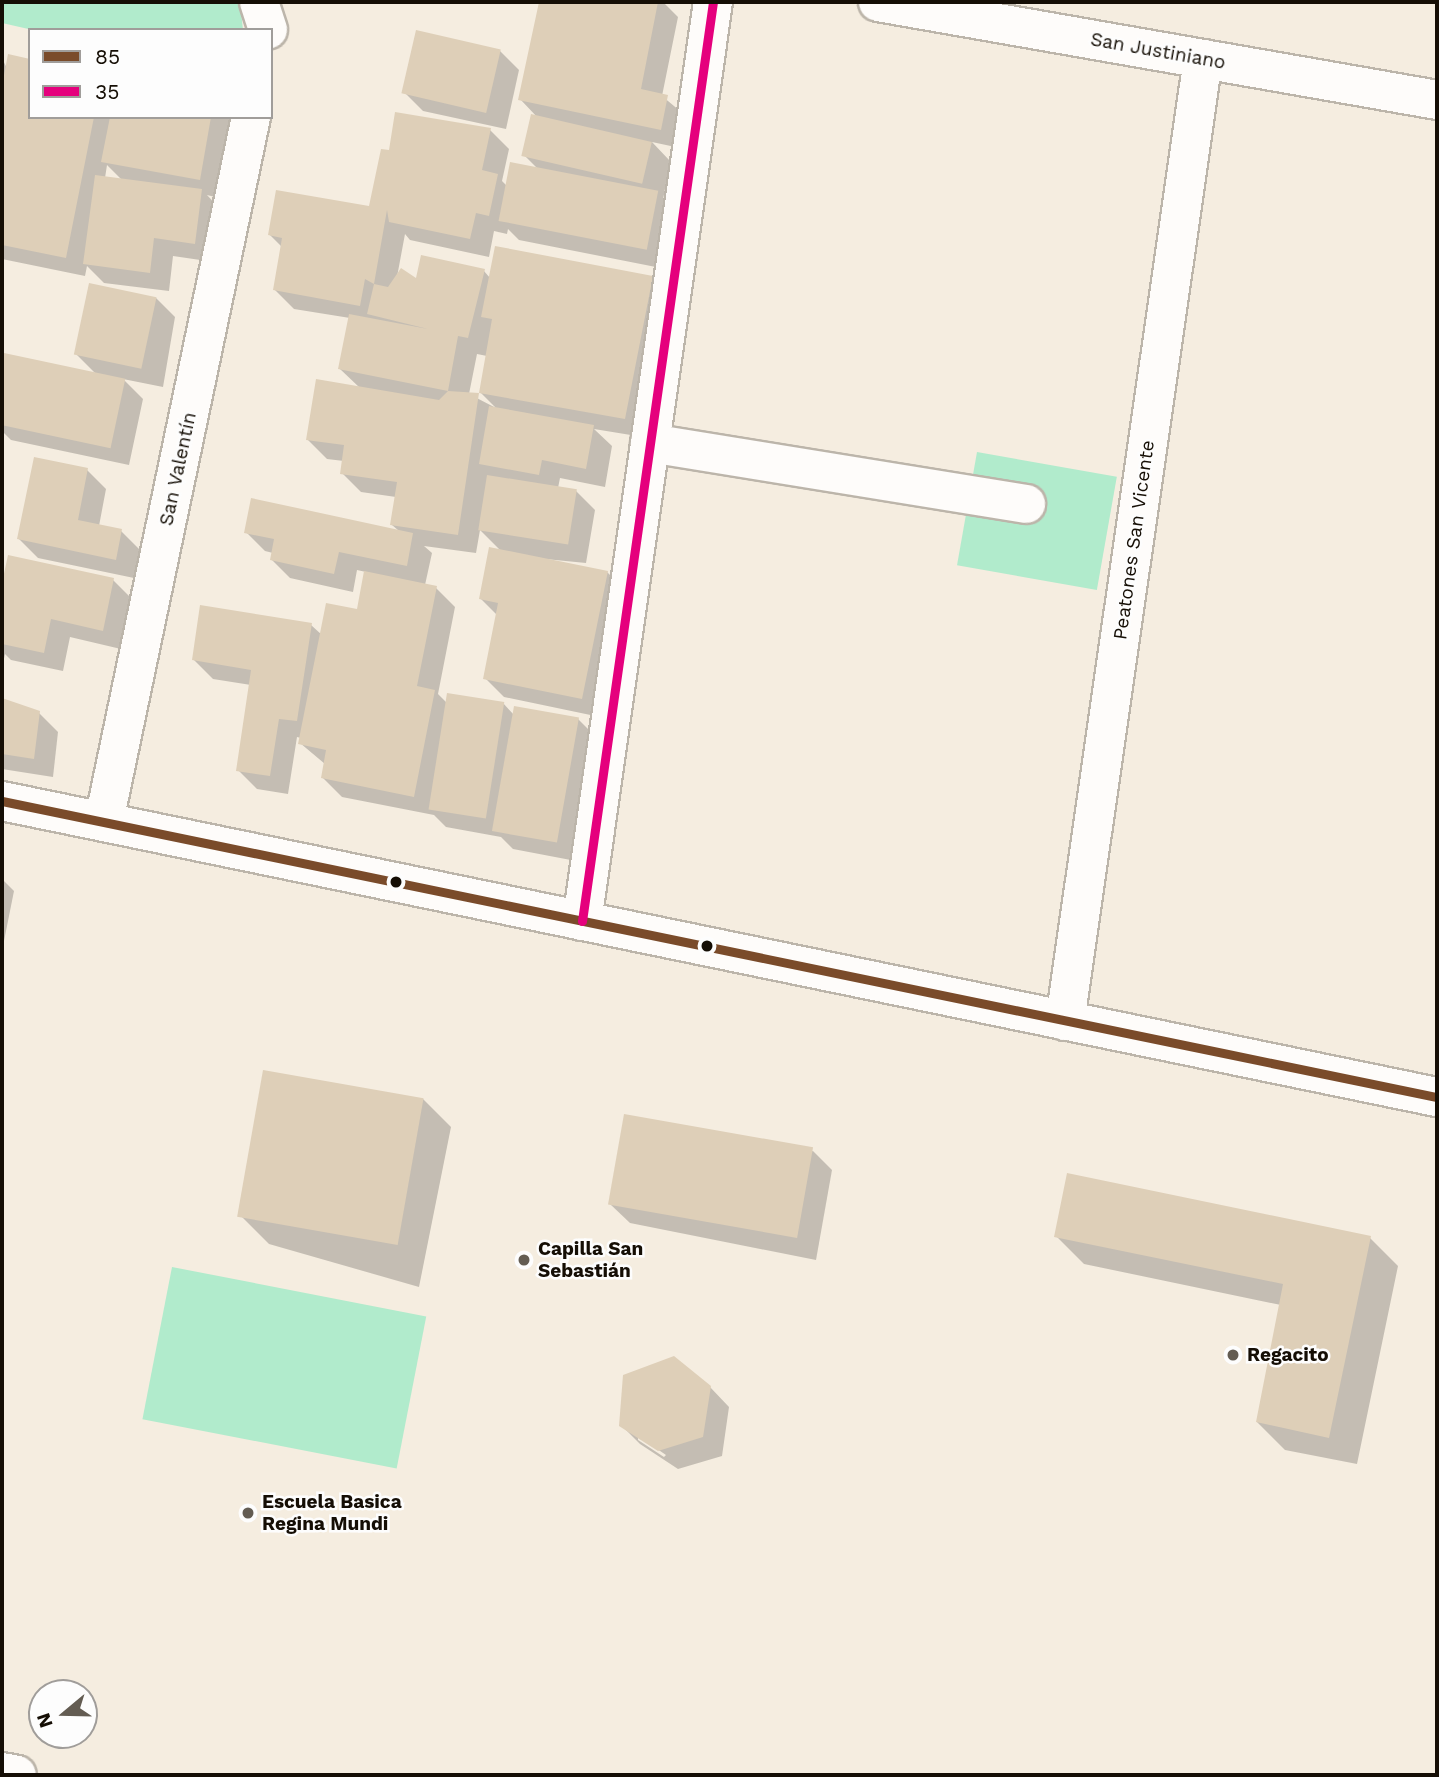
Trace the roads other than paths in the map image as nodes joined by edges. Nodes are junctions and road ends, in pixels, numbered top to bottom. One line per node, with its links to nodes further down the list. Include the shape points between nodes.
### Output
1 (259, 2): 4 (street)
2 (713, 2): 8 (street)
3 (878, 2): 5 (street, San Justiniano)
4 (267, 28)
5 (1203, 59): 6 (street, San Justiniano); 13 (street, Peatones San Vicente)
6 (1437, 100)
7 (251, 119): 11 (street, San Valentín)
8 (650, 443): 9 (street); 12 (street)
9 (1026, 504)
10 (2, 801): 11 (street)
11 (104, 821): 12 (street)
12 (582, 920): 13 (street)
13 (1065, 1021): 14 (street)
14 (1437, 1097)
15 (2, 1772): 16 (street)
16 (17, 1775)

